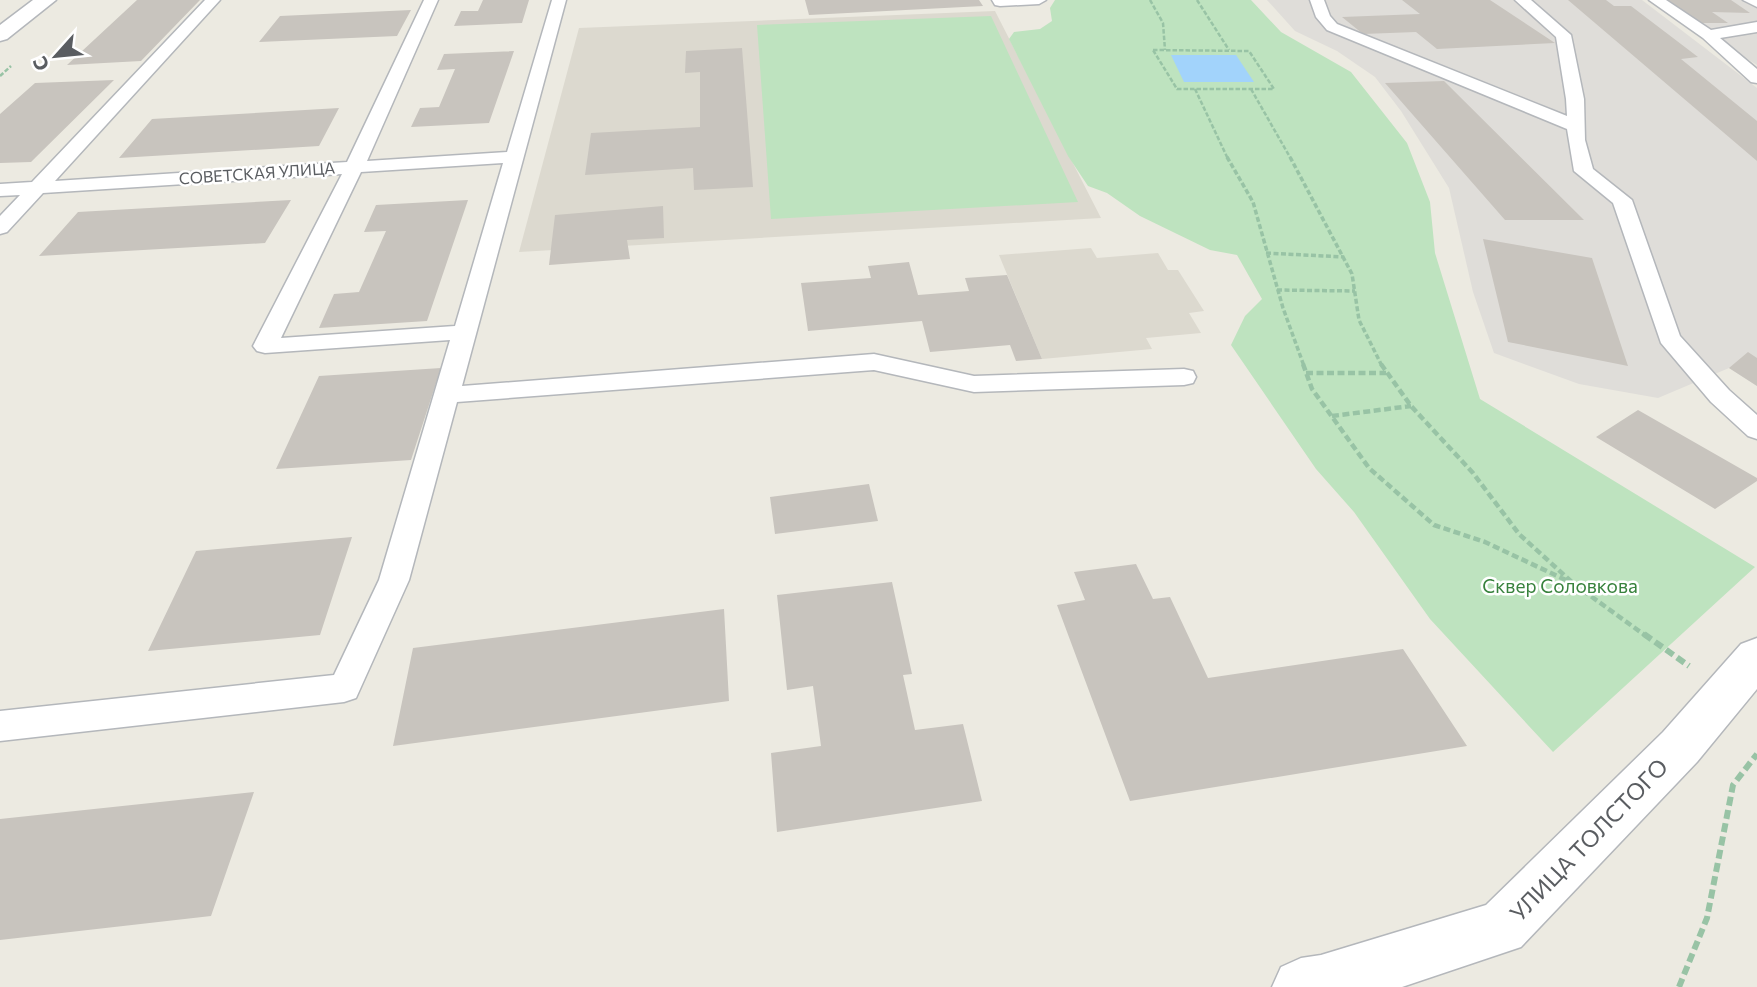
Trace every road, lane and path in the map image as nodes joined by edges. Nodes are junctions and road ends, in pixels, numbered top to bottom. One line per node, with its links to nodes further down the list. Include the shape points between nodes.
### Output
1 (46, 0): 15 (street)
2 (213, 0): 25 (lane)
3 (431, 0): 24 (lane)
4 (559, 0): 23 (lane)
5 (999, 0): 6 (lane)
6 (1039, 0)
7 (1150, 0): 17 (path, via 1163,23)
8 (1196, 0): 18 (path)
9 (1317, 0): 22 (lane, via 1332,27)
10 (1522, 0): 39 (lane, via 1563,35 1584,171 1622,200 1669,338)
11 (1656, 0): 16 (lane)
12 (1750, 0): 13 (lane)
13 (1757, 3)
14 (1757, 27): 16 (lane)
15 (0, 35)
16 (1708, 35): 19 (lane)
17 (1165, 50): 18 (path); 20 (path, via 1153,50 1177,89)
18 (1229, 51): 21 (path, via 1249,51 1274,89)
19 (1757, 78)
20 (1195, 89): 21 (path); 28 (path, via 1253,202)
21 (1251, 89): 29 (path)
22 (1576, 126)
23 (514, 157): 24 (lane, СОВЕТСКАЯ УЛИЦА); 32 (lane)
24 (355, 166): 25 (lane, СОВЕТСКАЯ УЛИЦА); 32 (lane, via 265,346)
25 (38, 188): 26 (lane, СОВЕТСКАЯ УЛИЦА); 27 (lane)
26 (0, 190)
27 (0, 228)
28 (1266, 253): 29 (path); 30 (path)
29 (1344, 257): 31 (path)
30 (1277, 290): 31 (path); 33 (path)
31 (1355, 290): 34 (path, via 1359,320)
32 (465, 332): 36 (lane)
33 (1306, 373): 34 (path); 38 (path)
34 (1386, 373): 37 (path)
35 (1184, 377): 36 (lane, via 974,384 874,362)
36 (447, 395): 42 (lane, via 394,580 344,688)
37 (1411, 406): 38 (path); 40 (path, via 1473,472 1519,534)
38 (1332, 416): 40 (path, via 1369,468 1434,525 1485,542)
39 (1757, 430)
40 (1574, 584): 41 (path)
41 (1742, 675): 44 (street, УЛИЦА ТОЛСТОГО, via 1680,747 1502,928)
42 (0, 726)
43 (1757, 754): 45 (path, via 1733,785 1707,918)
44 (1301, 987)
45 (1678, 987)

